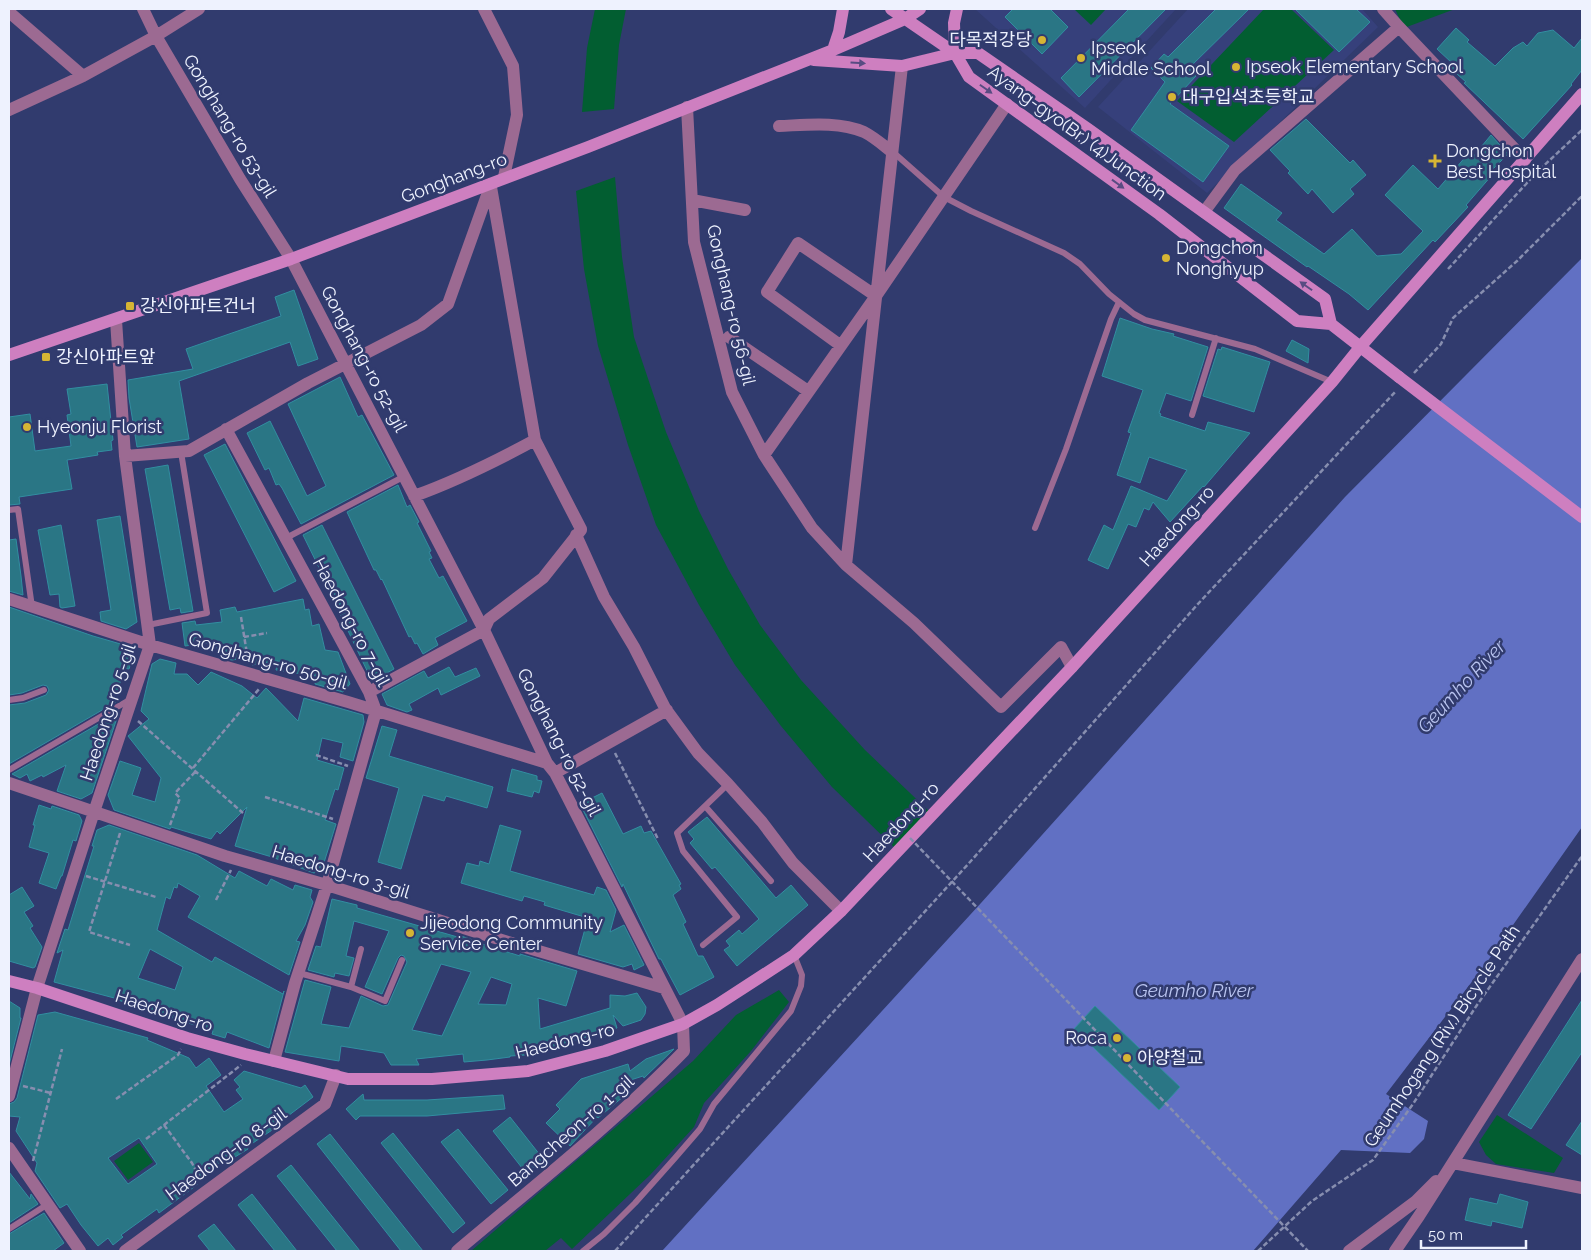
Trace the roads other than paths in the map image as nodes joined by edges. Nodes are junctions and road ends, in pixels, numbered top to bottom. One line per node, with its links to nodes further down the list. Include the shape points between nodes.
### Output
1 (143, 9): 12 (street, Gonghang-ro 53-gil)
2 (199, 9): 12 (street)
3 (484, 9): 25 (street, via 513,66 517,115)
4 (843, 9): 13 (main road)
5 (891, 9): 10 (main road)
6 (920, 9): 10 (main road, Gonghang-ro)
7 (957, 9): 14 (main road)
8 (1383, 9): 11 (street)
9 (9, 12): 17 (street)
10 (906, 19): 13 (main road, Gonghang-ro); 14 (main road)
11 (1399, 27): 24 (street); 29 (street, via 1235,170)
12 (156, 36): 17 (street); 30 (street, Gonghang-ro 53-gil)
13 (833, 50): 15 (main road, Gonghang-ro)
14 (955, 52): 16 (main road); 19 (main road, Ayang-gyo(Br.) (4)Junction, one-way to 19, via 969,77); 29 (main road, Ayang-gyo(Br.) (4)Junction, via 978,52)
15 (810, 59): 16 (main road, one-way to 16); 20 (main road, Gonghang-ro)
16 (902, 66): 23 (street)
17 (83, 76): 21 (street)
18 (1582, 94): 24 (main road, Haedong-ro)
19 (1007, 104): 26 (street); 34 (main road, Ayang-gyo(Br.) (4)Junction, one-way to 34, via 1159,214 1297,321)
20 (687, 107): 25 (main road, Gonghang-ro); 27 (street, Gonghang-ro 56-gil)
21 (9, 110)
22 (779, 126): 23 (street, via 855,128)
23 (892, 152): 26 (lane); 31 (street)
24 (1524, 160): 38 (main road, Haedong-ro)
25 (504, 177): 30 (main road, Gonghang-ro)
26 (944, 197): 31 (street); 32 (lane, via 1064,253)
27 (692, 200): 28 (street); 47 (street, Gonghang-ro 56-gil, via 694,242 732,392)
28 (745, 210)
29 (1204, 212): 34 (main road, Ayang-gyo(Br.) (4)Junction, one-way to 29, via 1325,299)
30 (291, 259): 33 (main road, Gonghang-ro); 40 (street, Gonghang-ro 52-gil)
31 (876, 296): 37 (street); 37 (street, via 798,243 767,292); 56 (street)
32 (1119, 302): 36 (lane, via 1144,320); 53 (lane)
33 (116, 320): 39 (main road, Gonghang-ro); 48 (street, Haedong-ro 5-gil)
34 (1331, 324): 38 (main road)
35 (729, 337): 42 (street)
36 (1216, 338): 41 (lane, via 1255,349); 43 (lane)
37 (840, 345): 42 (street)
38 (1361, 346): 41 (main road, Haedong-ro); 52 (main road, bridge, via 1399,382)
39 (9, 355)
40 (346, 363): 44 (street); 45 (street, via 421,325 448,304 491,184); 49 (street, Gonghang-ro 52-gil)
41 (1332, 382): 62 (main road, Haedong-ro)
42 (808, 391): 47 (street)
43 (1192, 415)
44 (226, 430): 46 (street, via 189,451); 55 (street, Haedong-ro 7-gil)
45 (535, 440): 50 (street, via 449,483); 54 (street)
46 (181, 452): 48 (street); 59 (lane, via 207,613)
47 (764, 455): 56 (street, Gonghang-ro 56-gil, via 812,528)
48 (125, 456): 59 (street, Haedong-ro 5-gil)
49 (404, 476): 50 (street, Gonghang-ro 52-gil); 55 (lane)
50 (414, 496): 60 (street, Gonghang-ro 52-gil)
51 (9, 510): 58 (lane, via 18,509)
52 (1582, 517)
53 (1035, 528)
54 (582, 529): 60 (street, via 543,578 489,619); 67 (street, via 604,597)
55 (286, 538): 64 (street, Haedong-ro 7-gil)
56 (846, 565): 62 (street, Gonghang-ro 56-gil, via 914,623 1002,707 1062,647)
57 (9, 599): 58 (street, Gonghang-ro 50-gil)
58 (32, 607): 61 (street, Gonghang-ro 50-gil)
59 (148, 624): 61 (street, Haedong-ro 5-gil)
60 (484, 630): 64 (street); 69 (street, Gonghang-ro 52-gil)
61 (150, 645): 65 (street, Haedong-ro 5-gil); 68 (street, Gonghang-ro 50-gil)
62 (1072, 667): 77 (main road, Haedong-ro)
63 (44, 690): 66 (lane)
64 (369, 692): 68 (street, Haedong-ro 7-gil)
65 (132, 699): 70 (lane); 74 (street, Haedong-ro 5-gil)
66 (9, 700)
67 (667, 710): 69 (street, via 610,742); 72 (street, via 698,753)
68 (376, 711): 69 (street, Gonghang-ro 50-gil); 76 (street, Haedong-ro 7-gil)
69 (551, 768): 87 (street, Gonghang-ro 52-gil)
70 (9, 770)
71 (9, 783): 74 (street, Haedong-ro 3-gil)
72 (728, 784): 73 (lane); 77 (street, via 793,862)
73 (705, 806): 75 (lane); 78 (lane, via 677,832 683,851 737,917)
74 (94, 812): 76 (street, Haedong-ro 3-gil); 86 (street, Haedong-ro 5-gil)
75 (771, 881)
76 (327, 885): 83 (street, Haedong-ro 7-gil); 87 (street, Haedong-ro 3-gil)
77 (842, 912): 80 (main road, Haedong-ro)
78 (703, 945)
79 (361, 950): 85 (lane)
80 (794, 955): 88 (main road, Haedong-ro); 100 (lane, via 802,975 802,986 791,1011 714,1104 682,1151 635,1203)
81 (1582, 959): 93 (street)
82 (402, 960): 85 (lane, via 385,1001)
83 (299, 973): 85 (lane); 89 (street, Haedong-ro 7-gil)
84 (9, 981): 86 (main road, Haedong-ro)
85 (351, 987)
86 (37, 988): 89 (main road, Haedong-ro, via 187,1038); 91 (street, Haedong-ro 5-gil)
87 (664, 988): 88 (street, Gonghang-ro 52-gil)
88 (683, 1024): 90 (main road, Haedong-ro, via 604,1051 528,1071 432,1079 348,1079); 99 (street, Bangcheon-ro 1-gil, via 684,1051 658,1078)
89 (274, 1061): 90 (main road, Haedong-ro)
90 (336, 1075): 98 (street, Haedong-ro 8-gil, via 324,1104)
91 (10, 1090)
92 (9, 1148): 95 (street)
93 (1453, 1163): 94 (street); 101 (street, via 1416,1201); 102 (street)
94 (1582, 1188)
95 (48, 1204): 96 (lane); 97 (street)
96 (9, 1229)
97 (80, 1251)
98 (125, 1251)
99 (457, 1251)
100 (583, 1251)
101 (1349, 1251)
102 (1395, 1251)

